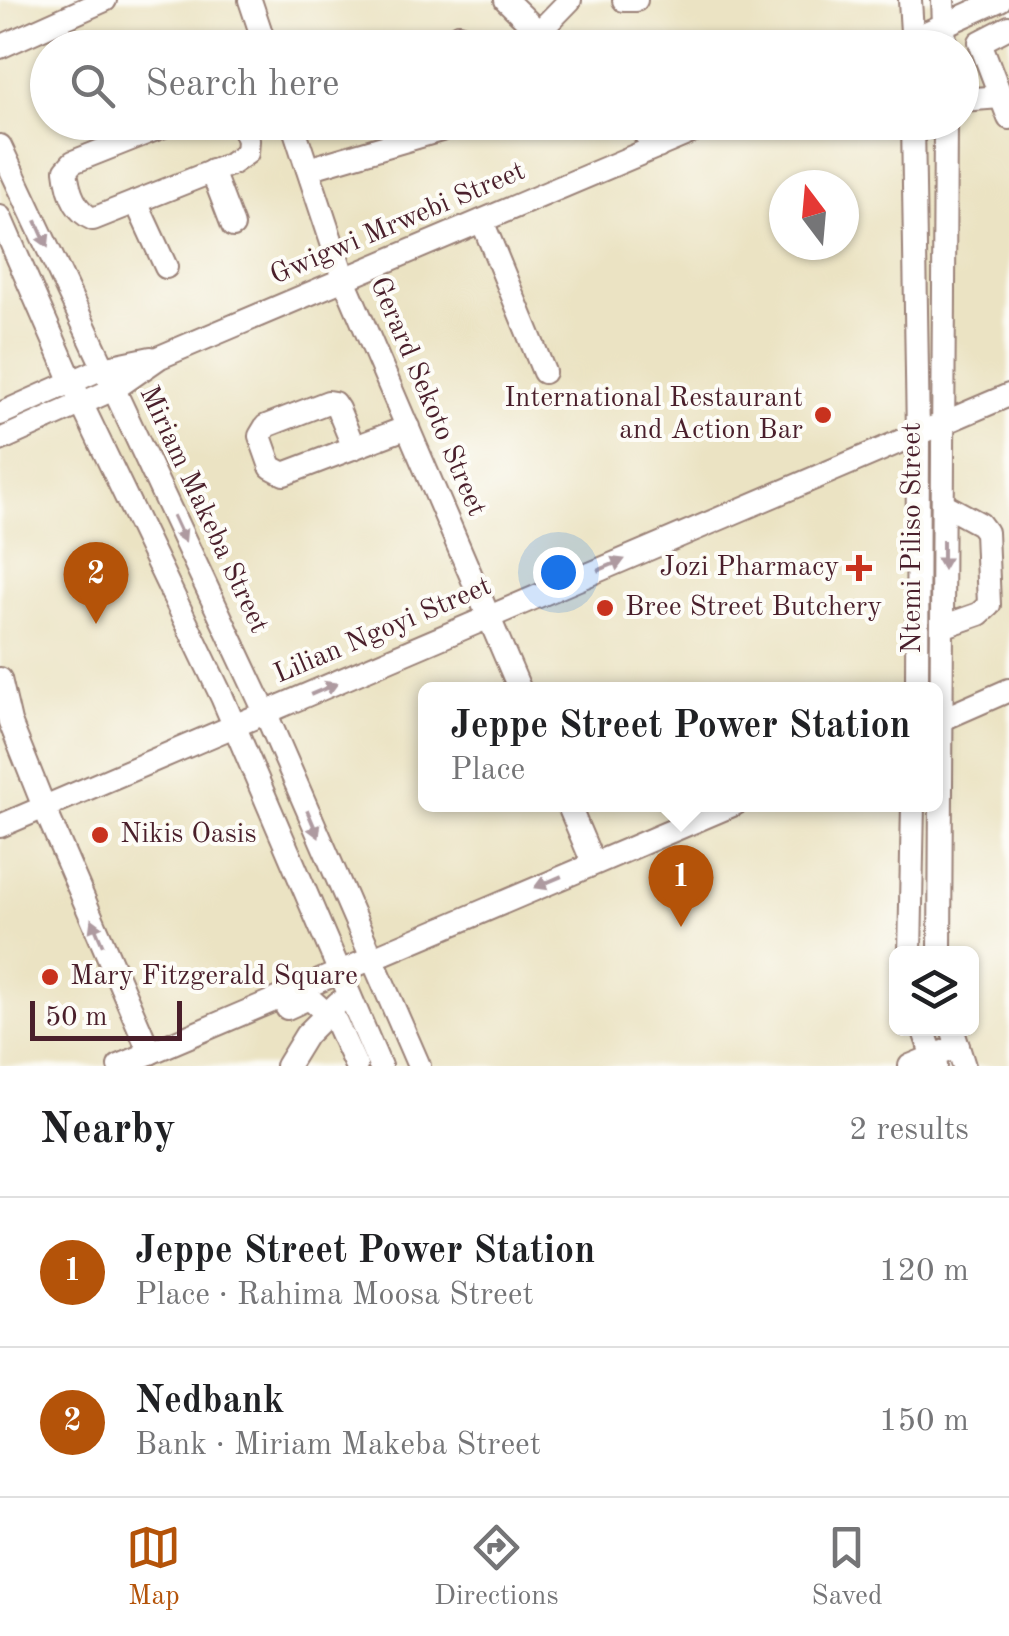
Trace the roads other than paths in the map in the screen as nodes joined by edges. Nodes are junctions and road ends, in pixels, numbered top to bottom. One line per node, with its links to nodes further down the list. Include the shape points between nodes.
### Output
1 (104, 0): 11 (street)
2 (250, 0): 12 (street)
3 (570, 0): 14 (street)
4 (624, 0): 5 (street)
5 (636, 0)
6 (910, 0): 15 (street)
7 (943, 0): 16 (street)
8 (1000, 0): 17 (street)
9 (520, 5): 13 (street)
10 (1009, 28): 19 (street)
11 (38, 30)
12 (260, 30)
13 (539, 30)
14 (553, 30)
15 (907, 30)
16 (945, 30)
17 (955, 30)
18 (30, 33): 20 (street)
19 (979, 45)
20 (0, 47)
21 (979, 69): 23 (street)
22 (979, 103): 23 (street)
23 (1005, 108)
24 (129, 140): 36 (street, via 73,162 66,170 68,188 83,215 93,219)
25 (248, 140): 35 (street, via 247,153)
26 (298, 140): 34 (street, Gerard Sekoto Street)
27 (397, 140): 34 (street)
28 (651, 140): 33 (street)
29 (674, 140): 33 (street, Gwigwi Mrwebi Street)
30 (913, 140): 51 (street, Ntemi Piliso Street)
31 (944, 140): 49 (street, Ntemi Piliso Street)
32 (0, 146): 43 (street, Miriam Makeba Street, one-way to 43)
33 (658, 147): 38 (street, Gwigwi Mrwebi Street)
34 (308, 170): 41 (street, Gerard Sekoto Street)
35 (212, 172): 36 (street); 39 (street)
36 (136, 202): 40 (street)
37 (0, 216): 46 (street)
38 (482, 221): 41 (street, Gwigwi Mrwebi Street); 44 (street)
39 (234, 226)
40 (166, 267)
41 (344, 279): 42 (street, Gwigwi Mrwebi Street); 50 (street, Gerard Sekoto Street)
42 (160, 357): 43 (street, Gwigwi Mrwebi Street); 45 (street, Gwigwi Mrwebi Street)
43 (102, 368): 45 (street, Miriam Makeba Street); 46 (street, Gwigwi Mrwebi Street)
44 (544, 372)
45 (114, 389): 46 (street, Gwigwi Mrwebi Street); 64 (street, Miriam Makeba Street, one-way to 64)
46 (77, 394): 48 (street, Gwigwi Mrwebi Street); 52 (street, Gwigwi Mrwebi Street); 66 (street)
47 (1009, 395): 49 (street, Lilian Ngoyi Street)
48 (0, 414)
49 (944, 423): 51 (street, Lilian Ngoyi Street); 54 (street, Ntemi Piliso Street)
50 (408, 428): 53 (street); 57 (street, Gerard Sekoto Street)
51 (918, 436): 57 (street, Lilian Ngoyi Street, one-way to 51); 61 (street, Ntemi Piliso Street)
52 (0, 440)
53 (354, 448)
54 (943, 504): 55 (street, via 986,532 988,604); 58 (street, Ntemi Piliso Street, one-way to 58)
55 (980, 614): 56 (street); 58 (street)
56 (1009, 614)
57 (489, 617): 60 (street, Gerard Sekoto Street); 64 (street, Lilian Ngoyi Street, one-way to 57)
58 (942, 627): 62 (street, Ntemi Piliso Street)
59 (0, 679): 67 (street)
60 (517, 682)
61 (916, 682)
62 (940, 682)
63 (1009, 690): 65 (street)
64 (266, 714): 66 (street, Lilian Ngoyi Street); 76 (street, Miriam Makeba Street, one-way to 76)
65 (943, 719)
66 (235, 728): 67 (street, Lilian Ngoyi Street); 77 (street)
67 (44, 807): 72 (street, Lilian Ngoyi Street); 81 (street, one-way to 67)
68 (571, 812): 73 (street)
69 (716, 812): 73 (street)
70 (914, 812): 74 (street)
71 (939, 812): 75 (street, Ntemi Piliso Street)
72 (0, 826)
73 (593, 863): 76 (street, one-way to 76)
74 (910, 946)
75 (940, 946)
76 (371, 958): 77 (street); 87 (street, Miriam Makeba Street)
77 (344, 982): 78 (street); 81 (street); 86 (street)
78 (327, 1014): 81 (street, via 308,998); 84 (street); 85 (street)
79 (924, 1036): 82 (street)
80 (958, 1047): 82 (street)
81 (150, 1060): 83 (street)
82 (926, 1063)
83 (119, 1066)
84 (287, 1066)
85 (356, 1066)
86 (380, 1066)
87 (418, 1066)

